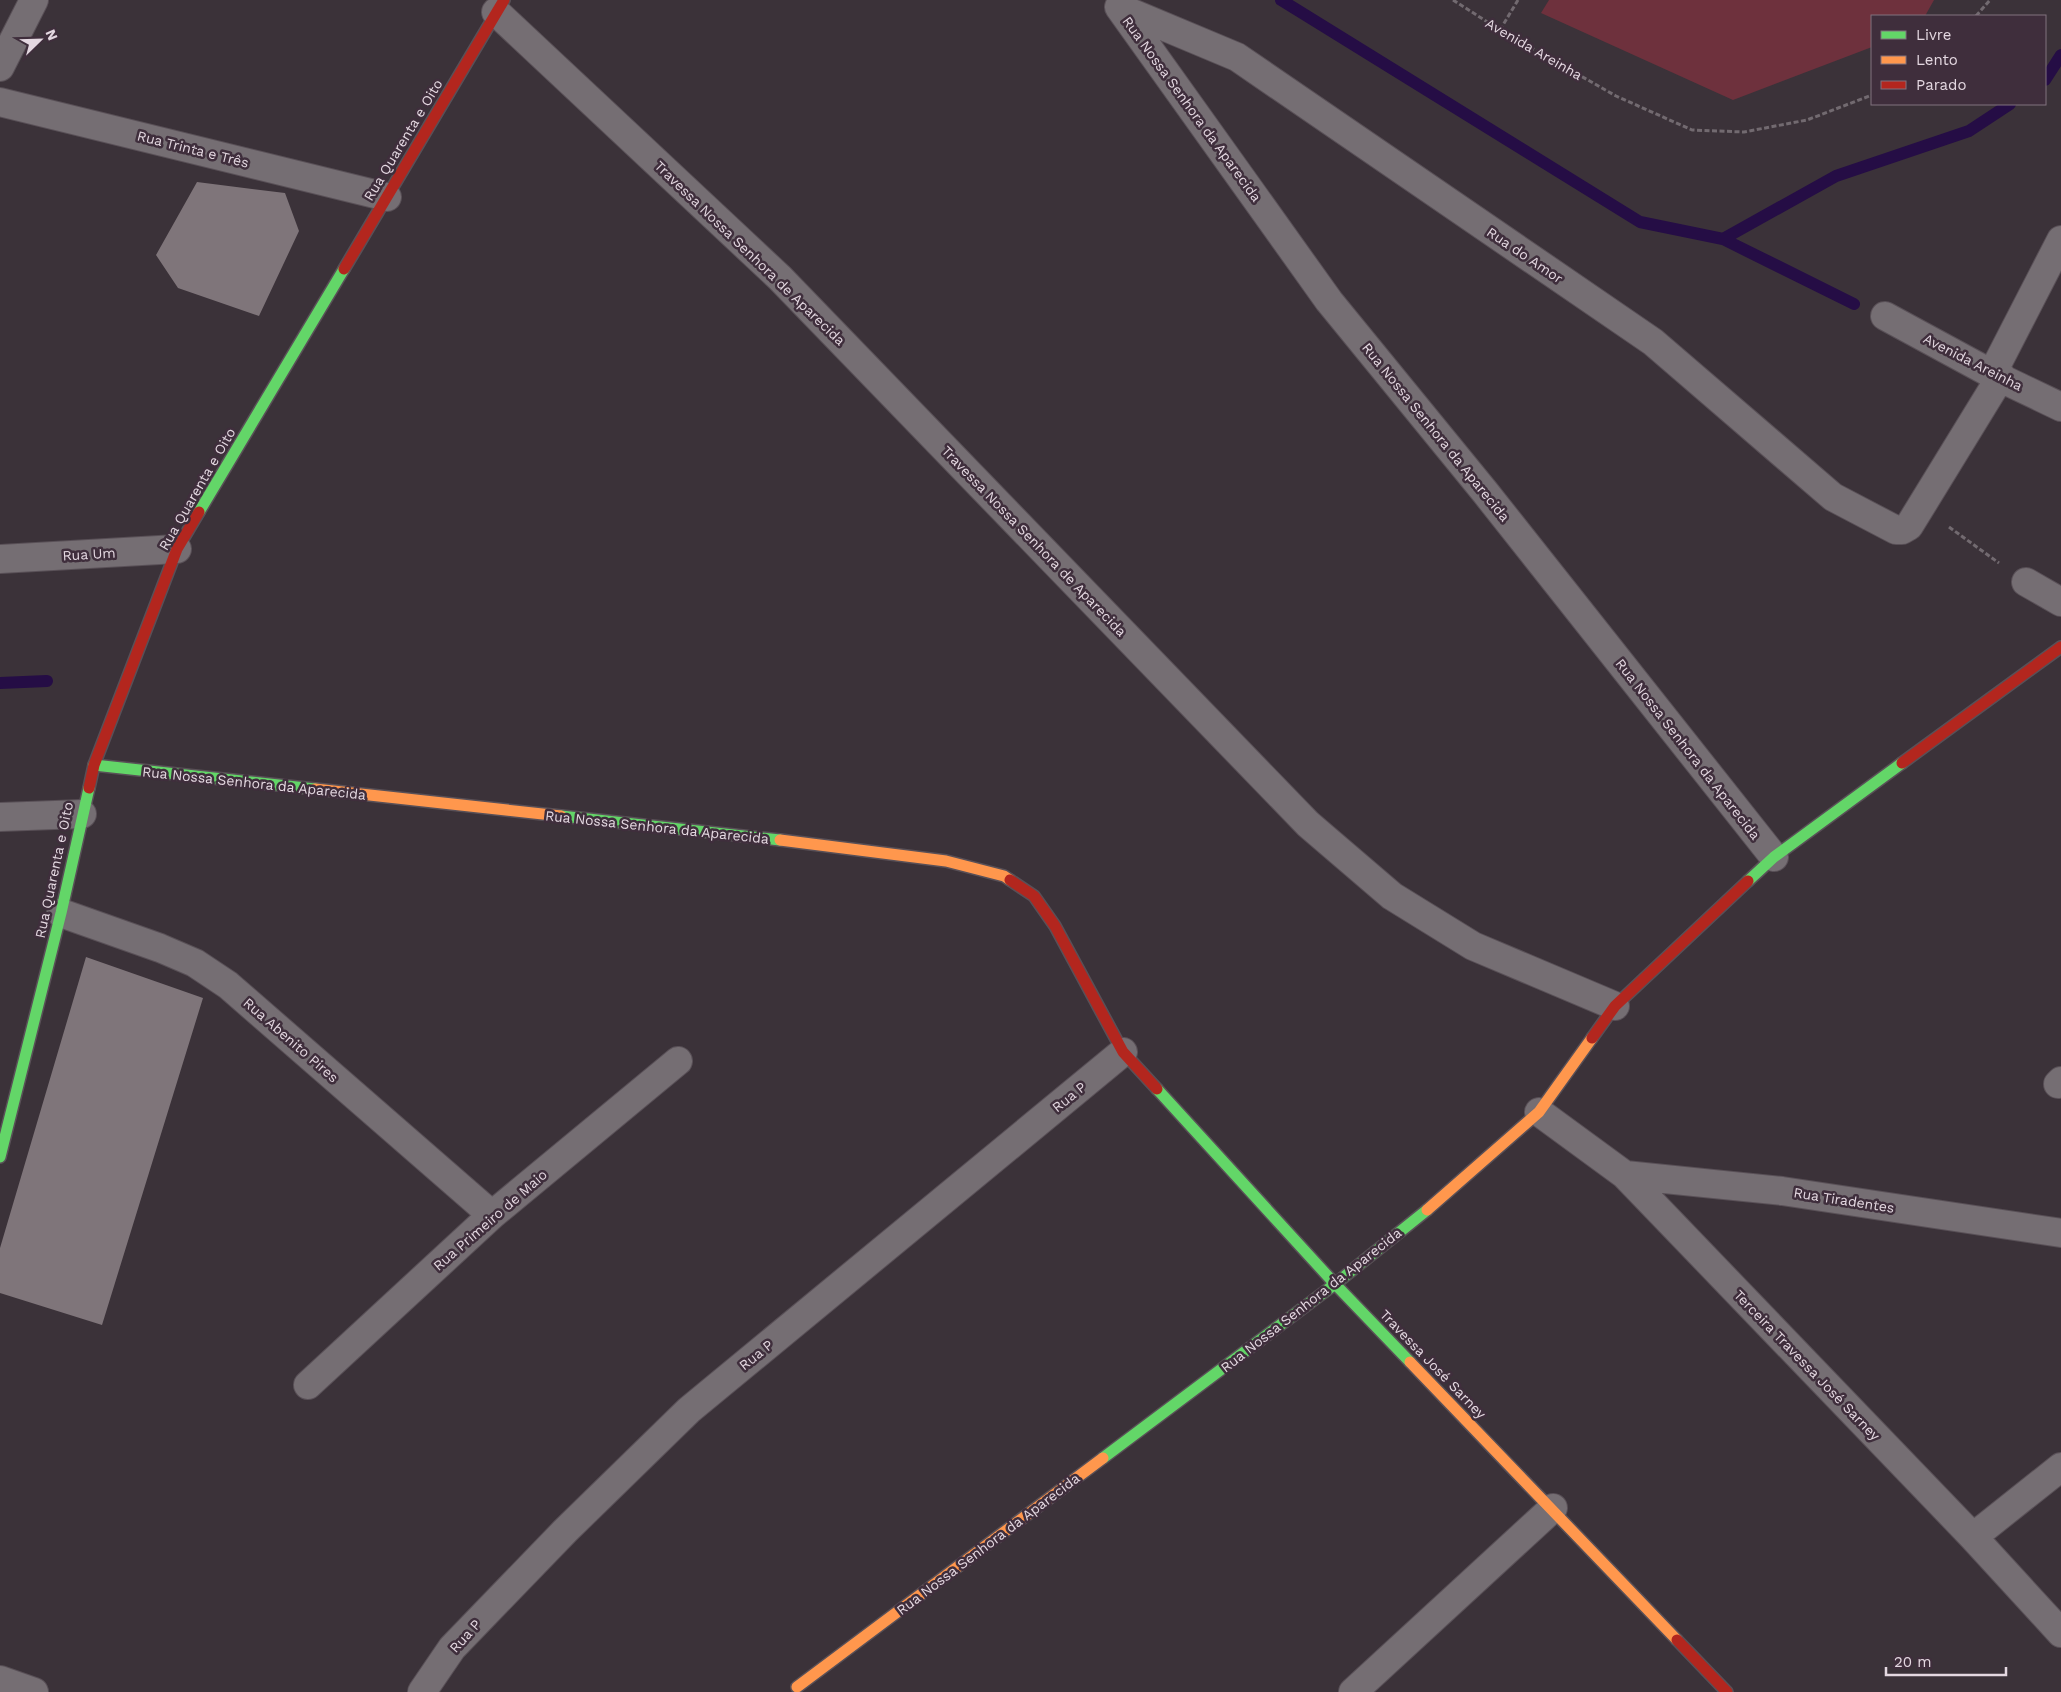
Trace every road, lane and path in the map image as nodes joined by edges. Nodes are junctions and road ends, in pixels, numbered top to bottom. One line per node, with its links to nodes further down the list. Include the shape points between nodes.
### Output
1 (34, 0): 9 (street)
2 (1453, 0): 8 (path, Avenida Areinha)
3 (1518, 0): 8 (path)
4 (1990, 0): 7 (path)
5 (1114, 4): 17 (street, Rua do Amor, via 1237,57 1653,342 1833,497 1896,530 1902,530); 26 (street, Rua Nossa Senhora da Aparecida, via 1329,301)
6 (500, 6): 12 (street, Rua Quarenta e Oito); 28 (street, Travessa Nossa Senhora de Aparecida, via 780,278 1308,824 1392,896 1473,946)
7 (1977, 15)
8 (1500, 30): 10 (path, Avenida Areinha, via 1616,96 1692,130 1744,132 1807,120)
9 (0, 68)
10 (1871, 95)
11 (0, 102): 12 (street, Rua Trinta e Três)
12 (387, 197): 18 (street, Rua Quarenta e Oito)
13 (2061, 240): 15 (street)
14 (1884, 316): 15 (street, Avenida Areinha)
15 (1997, 375): 16 (street, Avenida Areinha); 17 (street)
16 (2061, 407)
17 (1915, 516): 20 (path)
18 (177, 548): 19 (street, Rua Um); 23 (street, Rua Quarenta e Oito)
19 (0, 559)
20 (2026, 582): 21 (street)
21 (2061, 602)
22 (2061, 647): 26 (street, Rua Nossa Senhora da Aparecida)
23 (94, 765): 24 (street, Rua Quarenta e Oito); 29 (street, Rua Nossa Senhora da Aparecida, via 852,848 946,860 1004,876 1034,896 1055,926)
24 (82, 814): 25 (street); 27 (street, Rua Quarenta e Oito)
25 (0, 817)
26 (1774, 857): 28 (street, Rua Nossa Senhora da Aparecida)
27 (61, 913): 31 (street, Rua Quarenta e Oito); 35 (street, Rua Abenito Pires, via 195,963 228,985)
28 (1615, 1006): 32 (street, Rua Nossa Senhora da Aparecida)
29 (1123, 1052): 37 (street, Travessa José Sarney); 46 (street, Rua P, via 688,1410 452,1648)
30 (678, 1061): 35 (street, Rua Primeiro de Maio)
31 (6, 1108): 33 (street, Rua Quarenta e Oito)
32 (1538, 1112): 34 (street, Terceira Travessa José Sarney); 37 (street, Rua Nossa Senhora da Aparecida, via 1452,1190)
33 (0, 1157)
34 (1625, 1176): 36 (street, Rua Tiradentes, via 1782,1191); 41 (street, Terceira Travessa José Sarney)
35 (492, 1215): 38 (street, Rua Primeiro de Maio)
36 (2061, 1233)
37 (1335, 1284): 40 (street, Travessa José Sarney); 44 (street, Rua Nossa Senhora da Aparecida)
38 (308, 1385)
39 (2061, 1467): 41 (street)
40 (1552, 1508): 47 (street); 48 (street, Travessa José Sarney)
41 (1973, 1537): 42 (street, Terceira Travessa José Sarney)
42 (2061, 1633)
43 (0, 1680): 45 (street)
44 (796, 1687)
45 (34, 1692)
46 (422, 1692)
47 (1353, 1692)
48 (1727, 1692)

